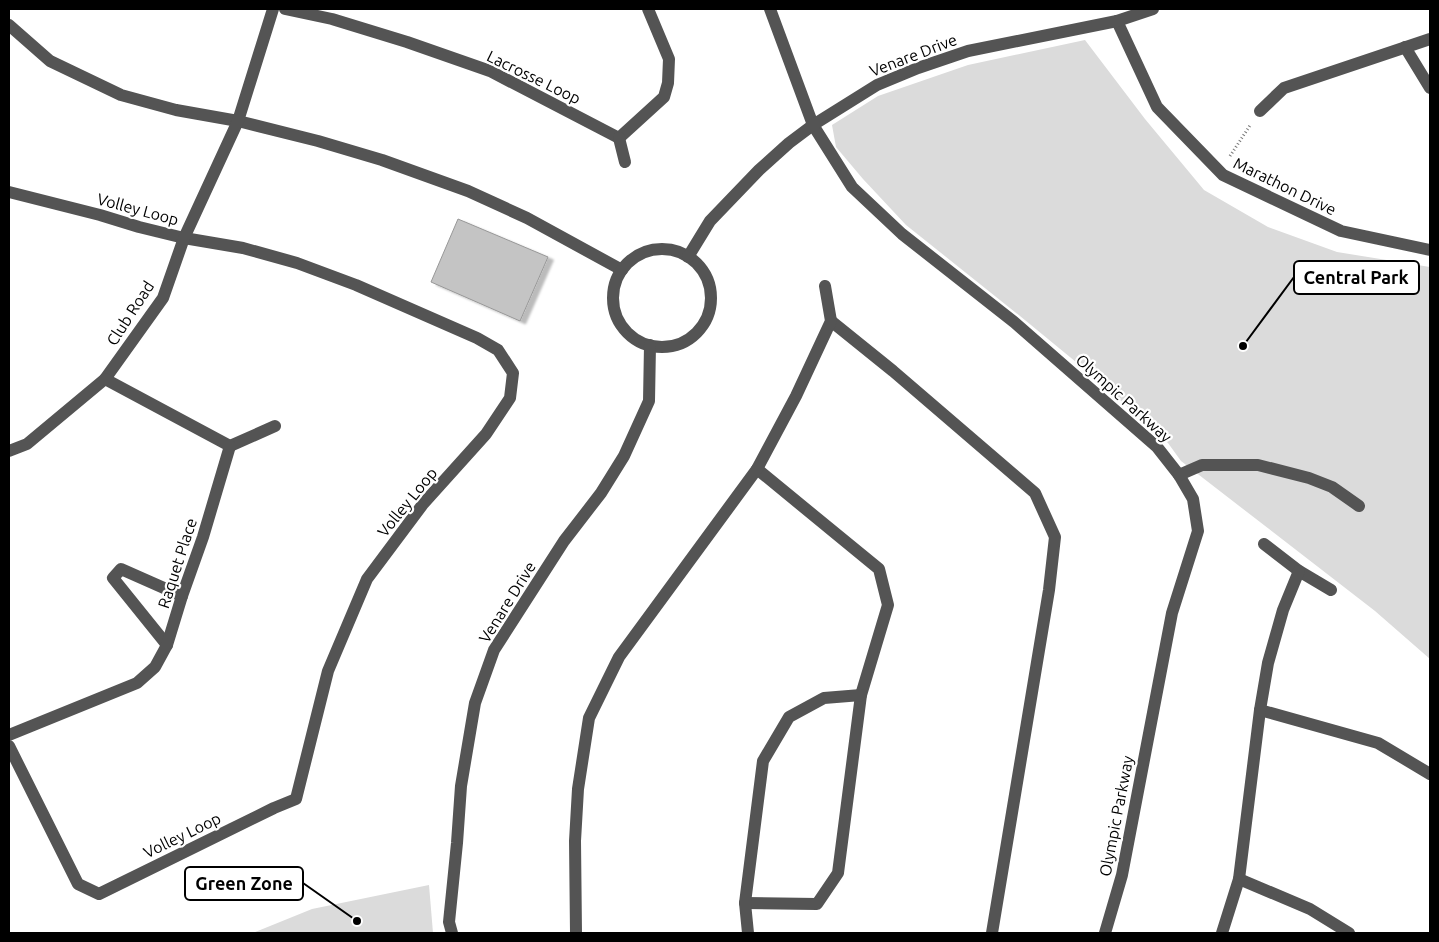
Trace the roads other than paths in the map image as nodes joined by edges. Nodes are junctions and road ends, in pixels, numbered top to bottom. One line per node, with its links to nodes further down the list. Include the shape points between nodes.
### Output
1 (273, 9): 12 (street, Club Road)
2 (285, 9): 14 (street, Lacrosse Loop, via 332,19 490,71)
3 (648, 9): 14 (street, via 669,59 668,83 664,97)
4 (770, 9): 13 (street, Olympic Parkway)
5 (1153, 9): 6 (street, Venare Drive)
6 (1117, 20): 13 (street, Venare Drive, via 968,52 918,68 877,85); 18 (street, Marathon Drive, via 1157,107 1223,175 1341,231)
7 (9, 25): 12 (street, via 50,61 121,95 176,110)
8 (1430, 39): 9 (street)
9 (1405, 47): 10 (street); 11 (street, via 1284,88)
10 (1430, 88)
11 (1260, 112)
12 (238, 121): 17 (street, Club Road); 20 (street, via 373,157 468,191 527,218)
13 (813, 124): 19 (street, Venare Drive, via 759,170 710,221); 29 (street, Olympic Parkway, via 852,187 902,234 1014,322 1092,389 1157,447)
14 (619, 138): 15 (street)
15 (625, 162)
16 (9, 192): 17 (street, Volley Loop)
17 (184, 238): 24 (street, Club Road, via 163,298); 39 (street, Volley Loop, via 243,248 297,263 477,338 498,350 513,373 510,398 486,434 423,504 367,579 328,672 296,799 99,894 78,884)
18 (1430, 250)
19 (688, 257): 20 (street, via 660,249 632,259); 23 (street, via 708,280 710,310 694,336 680,344)
20 (622, 270): 23 (street, via 615,284 613,300 616,315 624,329)
21 (825, 286): 22 (street)
22 (831, 321): 28 (street); 46 (street, via 1035,493 1056,537)
23 (650, 346): 43 (street, Venare Drive, via 649,402 624,456 564,541 494,650 475,704 461,786 449,922)
24 (106, 379): 26 (street); 27 (street, Club Road, via 27,444)
25 (275, 426): 26 (street)
26 (230, 446): 34 (street, Raquet Place)
27 (9, 451)
28 (758, 469): 36 (street, via 879,569 888,605); 44 (street, via 619,657 589,718 578,790)
29 (1179, 476): 30 (street, via 1202,465 1258,465 1309,478 1332,488); 47 (street, Olympic Parkway, via 1194,499 1198,531 1172,613 1122,875)
30 (1359, 506)
31 (1264, 544): 32 (street)
32 (1299, 571): 33 (street); 37 (street, via 1283,610 1268,664)
33 (1331, 590)
34 (182, 596): 35 (street, Raquet Place); 35 (street, via 121,569 113,578)
35 (167, 645): 38 (street, Raquet Place, via 155,667 136,683)
36 (861, 695): 42 (street, via 824,698 789,717 763,761); 42 (street, via 838,873 817,904)
37 (1260, 710): 40 (street, via 1378,743); 41 (street)
38 (9, 735)
39 (9, 746)
40 (1430, 774)
41 (1239, 879): 48 (street); 49 (street, via 1310,909)
42 (745, 902): 45 (street)
43 (452, 933)
44 (576, 933)
45 (748, 933)
46 (992, 933)
47 (1105, 933)
48 (1222, 933)
49 (1349, 933)

